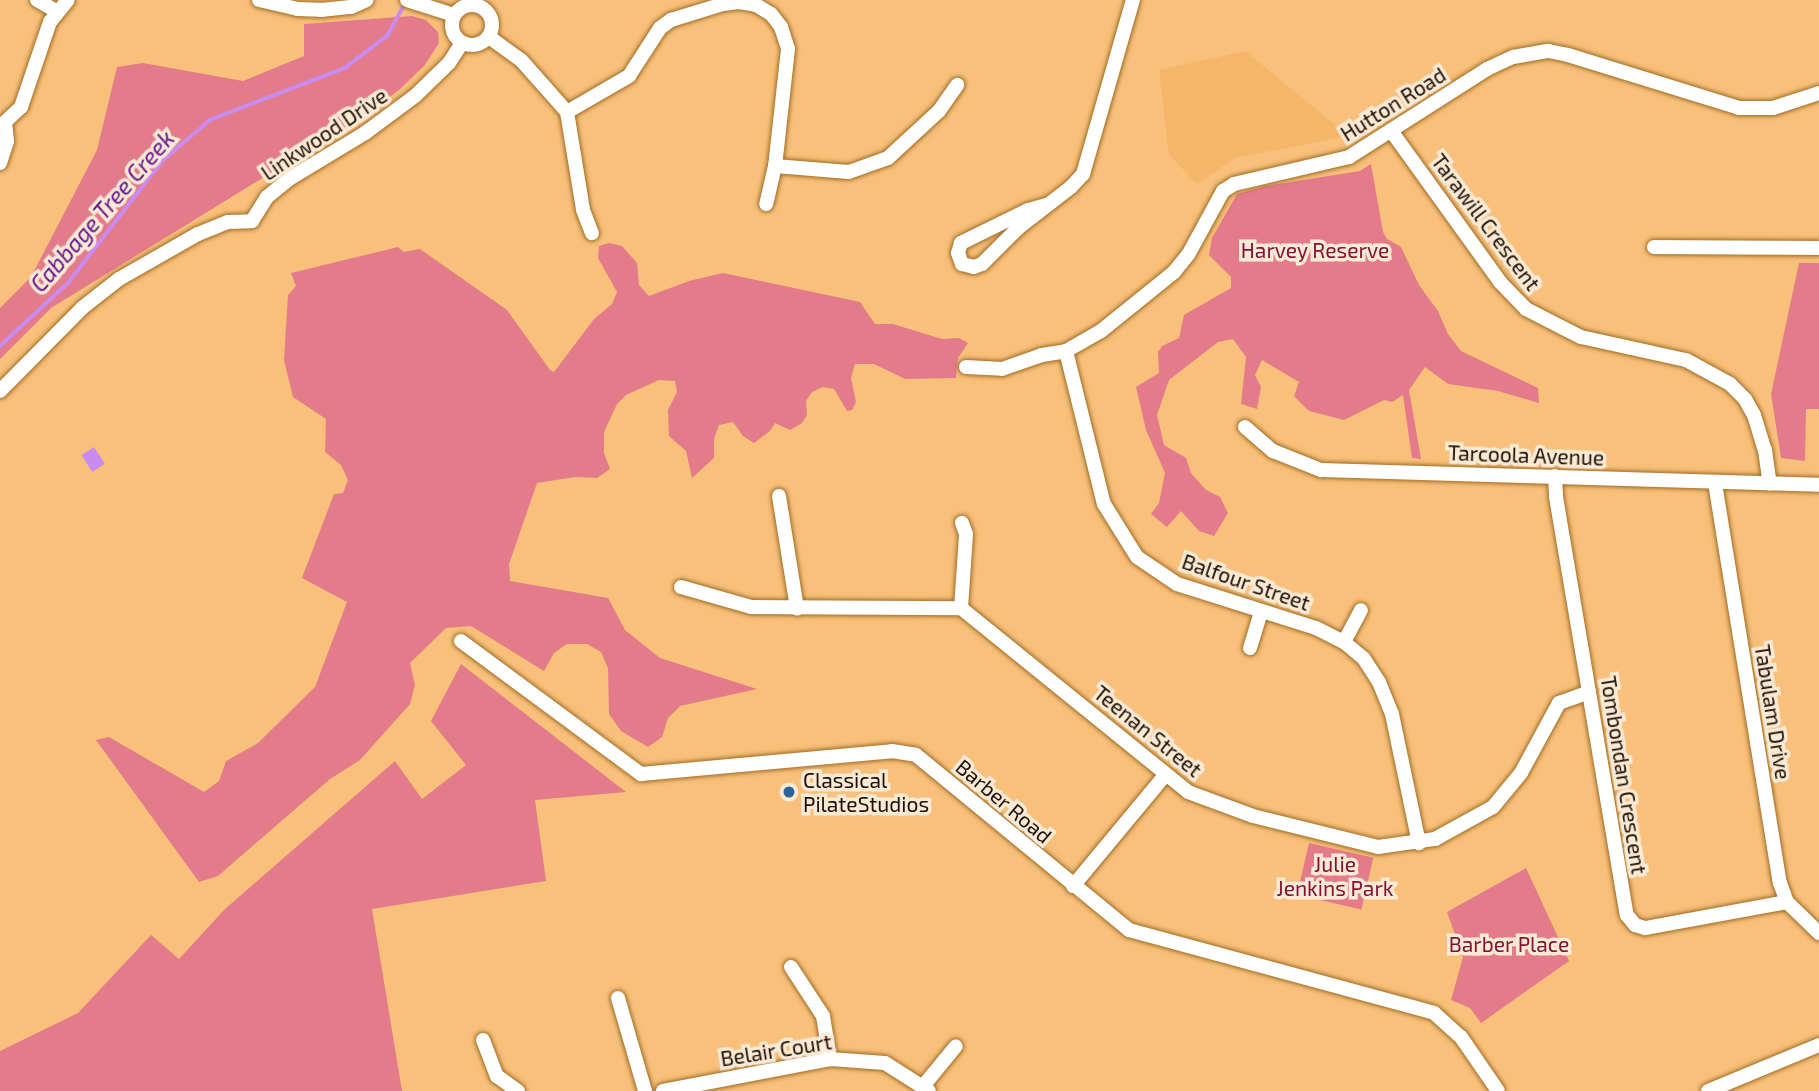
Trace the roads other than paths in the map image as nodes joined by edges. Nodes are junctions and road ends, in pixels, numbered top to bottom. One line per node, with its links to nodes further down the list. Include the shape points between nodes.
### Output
1 (37, 0): 8 (street)
2 (68, 0): 8 (street)
3 (259, 0): 4 (street, via 321,10)
4 (367, 0)
5 (1133, 0): 20 (street, via 1089,163 1071,187)
6 (413, 1): 9 (street)
7 (482, 3): 9 (street); 10 (street, via 492,19)
8 (56, 11): 15 (street, via 22,107)
9 (454, 15): 11 (street, via 453,34)
10 (489, 37): 11 (street, via 474,45); 14 (street, via 521,60)
11 (462, 43): 26 (street, Linkwood Drive, via 449,63 415,96 289,179 267,197 252,220 228,222 198,233 119,279 82,308)
12 (957, 85): 18 (street, via 939,111 888,158 849,172)
13 (1819, 93): 16 (street, Hutton Road, via 1773,108 1739,108 1568,55 1530,52 1487,69)
14 (567, 112): 18 (street, via 629,76 660,28 671,20 723,4 756,5 781,27 789,49); 21 (street, via 583,211)
15 (2, 121): 17 (street, via 7,141)
16 (1392, 132): 24 (street, Hutton Road, via 1336,162 1234,184 1223,191 1188,256 1174,272 1101,331); 30 (street, Tarawill Crescent, via 1492,273 1526,309 1581,337 1686,360 1730,384 1754,415)
17 (0, 163)
18 (775, 166): 19 (street)
19 (766, 204)
20 (1046, 205): 20 (street, via 982,264 962,264 961,243)
21 (592, 233)
22 (1654, 247): 23 (street)
23 (1819, 248)
24 (1066, 351): 25 (street, Hutton Road, via 1002,369); 38 (street, Balfour Street, via 1104,504 1137,557 1177,584)
25 (966, 368)
26 (0, 391)
27 (1244, 427): 28 (street, Tarcoola Avenue, via 1272,451 1321,470)
28 (1555, 476): 29 (street, Tarcoola Avenue); 42 (street, Tombondan Crescent)
29 (1715, 483): 30 (street, Tarcoola Avenue); 46 (street, Tabulam Drive, via 1777,870)
30 (1770, 484): 31 (street, Tarcoola Avenue)
31 (1819, 485)
32 (779, 496): 36 (street)
33 (962, 523): 35 (street)
34 (681, 587): 36 (street, via 751,607)
35 (961, 608): 36 (street); 43 (street, Teenan Street)
36 (797, 609)
37 (1362, 610): 40 (street)
38 (1261, 612): 40 (street, Balfour Street, via 1316,628); 41 (street)
39 (461, 641): 45 (street, Barber Road, via 641,774 892,751 916,755)
40 (1343, 642): 44 (street, Balfour Street, via 1364,659 1392,714)
41 (1250, 648)
42 (1588, 692): 44 (street, Teenan Street, via 1559,702 1521,773 1493,807 1449,834); 46 (street, Tombondan Crescent, via 1623,900 1635,925 1655,927)
43 (1165, 775): 44 (street, Teenan Street, via 1204,800 1253,817 1378,847); 45 (street)
44 (1419, 844)
45 (1073, 887): 58 (street, Barber Road, via 1129,930 1434,1013 1461,1037)
46 (1787, 902): 47 (street, Tabulam Drive)
47 (1819, 933)
48 (790, 967): 53 (street, via 823,1016)
49 (618, 998): 56 (street)
50 (483, 1040): 55 (street, via 498,1076)
51 (1819, 1045): 59 (street)
52 (957, 1046): 54 (street)
53 (830, 1059): 54 (street, Belair Court, via 885,1063); 57 (street, Belair Court)
54 (927, 1088)
55 (518, 1091)
56 (645, 1091)
57 (663, 1091)
58 (1498, 1091)
59 (1709, 1091)

